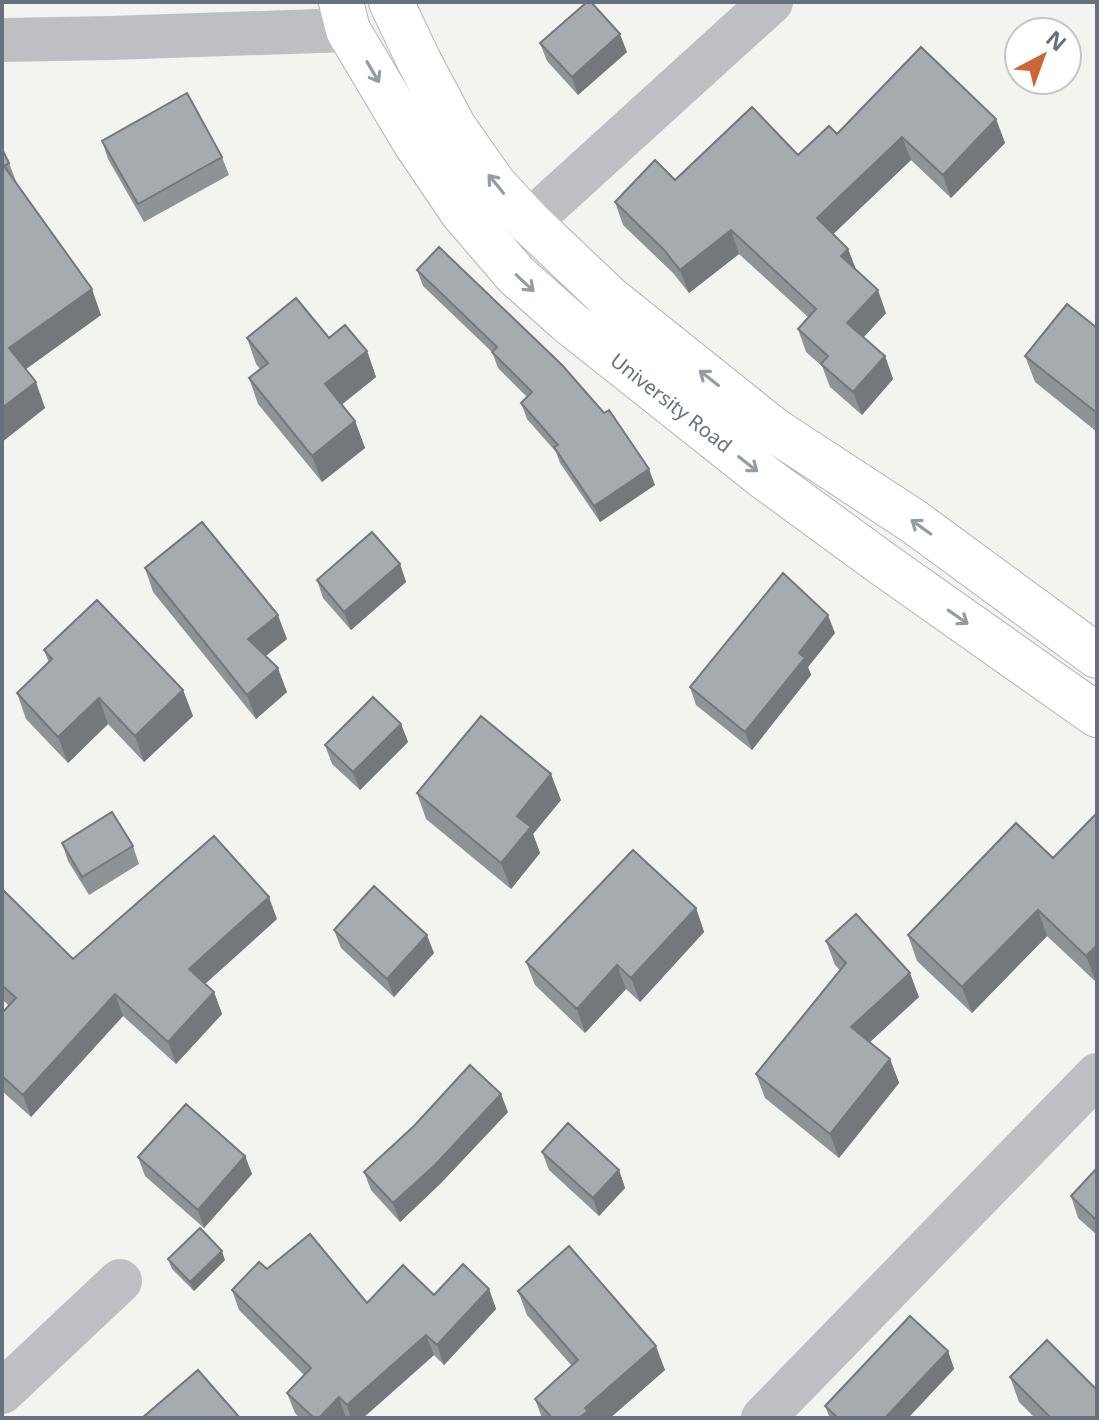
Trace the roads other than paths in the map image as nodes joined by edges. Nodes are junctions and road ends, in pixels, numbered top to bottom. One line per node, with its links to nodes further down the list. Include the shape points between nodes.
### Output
1 (391, 2): 5 (main road, one-way to 1, via 454,127)
2 (771, 2): 5 (street)
3 (345, 16): 4 (street, via 111,38); 7 (main road, University Road, one-way to 7, via 414,141 462,212 516,275 764,477)
4 (2, 40)
5 (529, 222): 6 (main road, one-way to 5, via 913,521 774,430 609,298)
6 (1097, 656)
7 (1097, 715)
8 (1097, 1075): 11 (street)
9 (120, 1281): 10 (street)
10 (2, 1392)
11 (763, 1418)

